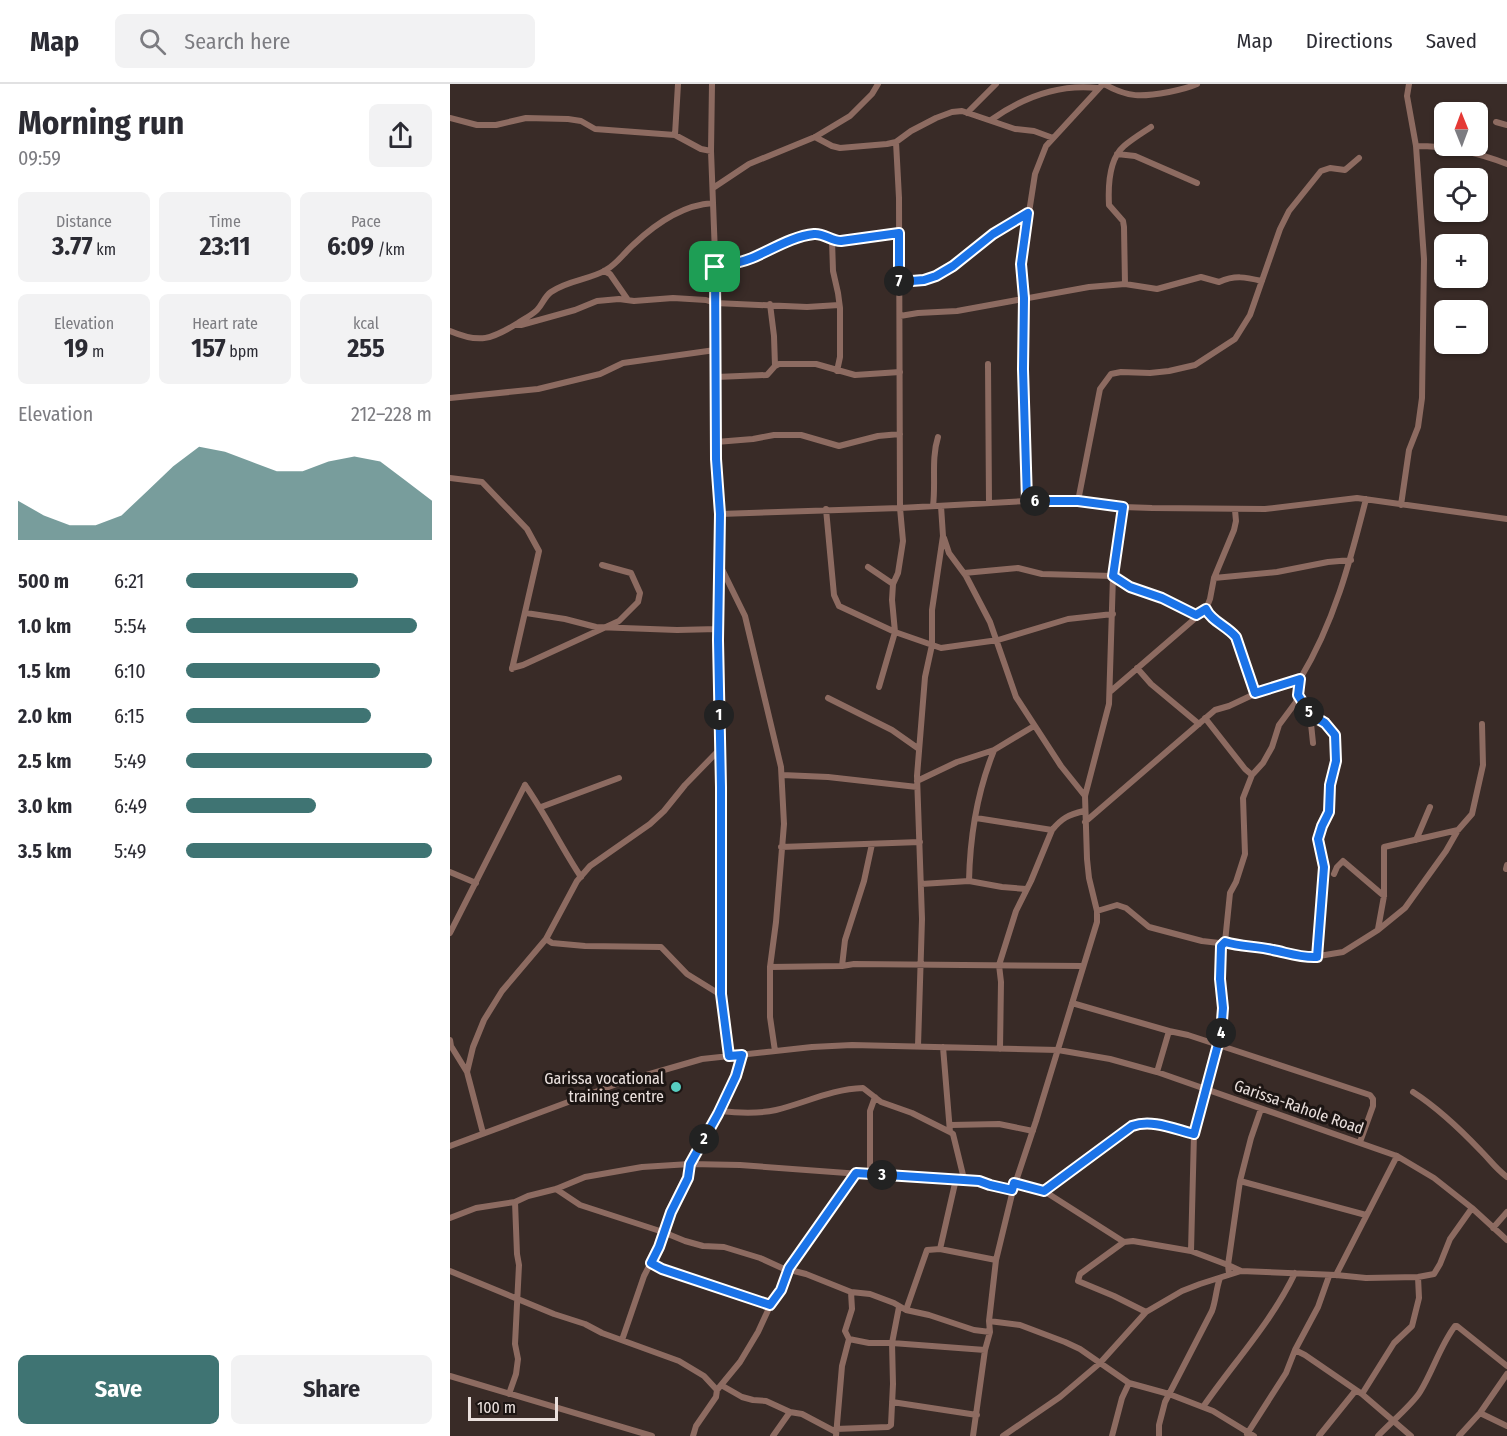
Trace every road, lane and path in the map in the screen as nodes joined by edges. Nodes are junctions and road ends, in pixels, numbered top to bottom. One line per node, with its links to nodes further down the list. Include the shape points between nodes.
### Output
1 (678, 84): 14 (street)
2 (712, 84): 19 (street)
3 (878, 84): 15 (street, via 850,116)
4 (996, 84): 8 (street)
5 (1197, 84): 7 (street, via 1149,96 1134,96)
6 (1410, 84): 18 (street, via 1407,96)
7 (1102, 85): 10 (street, via 1053,88); 16 (street)
8 (967, 112): 10 (street); 17 (street, via 936,118)
9 (450, 118): 14 (street, via 477,125 552,118 612,132)
10 (991, 120): 16 (street)
11 (1496, 122): 12 (street)
12 (1507, 125)
13 (1152, 127): 20 (street)
14 (675, 135): 19 (street)
15 (815, 137): 17 (street, via 840,148); 24 (street, via 748,164)
16 (1053, 138): 26 (street, via 1040,156)
17 (896, 142): 27 (street)
18 (1416, 146): 22 (street, via 1478,154); 57 (street, via 1424,259 1422,399)
19 (711, 151): 24 (street)
20 (1118, 154): 23 (street, via 1135,156); 33 (street, via 1111,174 1109,205 1123,221)
21 (1359, 158): 31 (street, via 1344,170 1321,171 1298,198 1280,229)
22 (1507, 164)
23 (1197, 183)
24 (713, 188): 25 (street)
25 (713, 203): 29 (street); 30 (street, via 693,206 670,217)
26 (1028, 213): 32 (street, via 936,276); 34 (street, via 1021,264)
27 (899, 233): 28 (street); 32 (street)
28 (832, 240): 29 (street, via 815,234 743,261); 38 (street)
29 (715, 267): 36 (street)
30 (604, 271): 35 (street); 40 (street, via 555,289 536,311)
31 (1262, 281): 33 (street, via 1242,276 1220,282 1201,277 1157,289); 55 (street, via 1243,327 1235,339 1215,353 1195,365 1150,373 1121,372 1105,380)
32 (899, 282): 39 (street)
33 (1125, 284): 34 (street)
34 (1024, 298): 39 (street, via 957,311); 54 (street)
35 (628, 300): 36 (street, via 673,297); 40 (street, via 597,301)
36 (716, 303): 37 (street); 42 (street)
37 (770, 304): 38 (street); 44 (street)
38 (839, 305): 45 (street)
39 (900, 316): 46 (street)
40 (515, 324): 41 (street, via 499,335 481,339)
41 (450, 331)
42 (715, 350): 47 (street); 48 (street, via 624,363 600,374 538,389)
43 (988, 363): 56 (street)
44 (775, 366): 45 (street, via 816,364); 47 (street, via 766,375)
45 (837, 371): 46 (street, via 855,375)
46 (900, 372): 49 (street)
47 (716, 377): 51 (street)
48 (450, 398)
49 (900, 434): 51 (street, via 839,446 801,435); 60 (street)
50 (938, 437): 58 (street, via 934,449)
51 (716, 442): 63 (street)
52 (450, 478): 75 (street, via 482,482 527,529 538,551)
53 (1366, 500): 57 (street); 62 (street, via 1338,499); 66 (street)
54 (1027, 501): 55 (street); 56 (street)
55 (1078, 501): 59 (street)
56 (989, 503): 58 (street)
57 (1401, 505): 64 (street)
58 (937, 506): 60 (street); 65 (street)
59 (1123, 507): 62 (street); 71 (street)
60 (900, 508): 61 (street); 73 (street, via 903,541)
61 (826, 509): 63 (street); 80 (street, via 834,595 839,606)
62 (1235, 510): 72 (street, via 1234,530)
63 (720, 514): 67 (street)
64 (1507, 519)
65 (943, 536): 70 (street, via 949,553); 82 (street, via 932,610)
66 (1351, 560): 72 (street); 84 (street, via 1328,626)
67 (719, 563): 79 (street); 99 (street, via 750,634)
68 (602, 565): 78 (street, via 631,573 640,593 638,602 619,621)
69 (868, 567): 73 (street)
70 (964, 573): 71 (street, via 1018,568 1042,574); 81 (street)
71 (1113, 576): 76 (street); 77 (street)
72 (1214, 578): 74 (street)
73 (893, 584): 80 (street)
74 (1206, 609): 77 (street); 87 (street, via 1209,616 1236,637)
75 (526, 613): 78 (street); 78 (street, via 512,669)
76 (1113, 614): 81 (street, via 1068,619); 86 (street)
77 (1196, 615): 83 (street)
78 (605, 627): 79 (street)
79 (718, 629): 97 (street)
80 (895, 632): 82 (street); 85 (street)
81 (998, 640): 82 (street, via 941,648); 94 (street, via 1016,697)
82 (932, 645): 96 (street)
83 (1137, 668): 86 (street); 92 (street)
84 (1300, 679): 87 (street); 88 (street)
85 (879, 687)
86 (1110, 691): 103 (street)
87 (1255, 693): 91 (street)
88 (1298, 695): 90 (street); 100 (street, via 1279,725 1263,763)
89 (828, 698): 96 (street)
90 (1310, 714): 95 (street); 128 (street, via 1335,735 1336,751 1329,812 1318,839 1324,867)
91 (1205, 718): 92 (street); 100 (street)
92 (1199, 724): 108 (street)
93 (1482, 724): 110 (street, via 1483,765 1472,813)
94 (1034, 726): 98 (street); 103 (street)
95 (1313, 742)
96 (919, 748): 102 (street)
97 (719, 750): 117 (street, via 650,824 603,856); 134 (street)
98 (994, 750): 102 (street, via 957,762); 107 (street, via 980,790)
99 (782, 775): 102 (street); 114 (street)
100 (1252, 775): 127 (street, via 1243,798 1245,854 1230,893)
101 (620, 778): 104 (street)
102 (917, 784): 112 (street)
103 (1085, 795): 106 (street)
104 (541, 807): 117 (street); 119 (street, via 525,785)
105 (1430, 807): 111 (street)
106 (1084, 811): 108 (street); 109 (street, via 1060,819)
107 (976, 818): 109 (street); 118 (street)
108 (1085, 822): 123 (street, via 1089,878)
109 (1052, 830): 121 (street)
110 (1458, 831): 111 (street); 124 (street, via 1405,908)
111 (1416, 840): 122 (street, via 1384,847)
112 (920, 842): 113 (street); 120 (street)
113 (872, 844): 114 (street); 130 (street, via 845,940)
114 (781, 847): 133 (street)
115 (450, 873): 119 (street)
116 (1334, 874): 122 (street, via 1343,861)
117 (581, 877): 126 (street)
118 (969, 881): 120 (street); 121 (street)
119 (476, 883): 125 (street)
120 (921, 884): 131 (street)
121 (1026, 889): 129 (street)
122 (1384, 896): 124 (street)
123 (1097, 910): 127 (street, via 1117,905 1158,931); 132 (street)
124 (1378, 930): 128 (street, via 1343,951)
125 (450, 933)
126 (546, 939): 134 (street, via 585,946 662,947 687,974); 146 (street, via 502,991 484,1020 472,1047)
127 (1225, 942): 128 (street); 139 (street, via 1221,946 1223,1008)
128 (1317, 957)
129 (999, 965): 131 (street); 132 (street); 141 (street)
130 (842, 966): 131 (street); 133 (street)
131 (920, 966): 138 (street)
132 (1083, 966): 135 (street)
133 (770, 967): 143 (street)
134 (721, 994): 145 (street)
135 (1072, 1003): 136 (street); 142 (street)
136 (1169, 1032): 139 (street); 147 (street)
137 (450, 1040): 146 (street)
138 (918, 1046): 140 (street, Garissa-Rahole Road); 143 (street, Garissa-Rahole Road, via 812,1047)
139 (1217, 1046): 148 (street); 157 (street, via 1370,1095 1373,1106)
140 (943, 1047): 141 (street, Garissa-Rahole Road); 153 (street)
141 (1000, 1049): 142 (street, Garissa-Rahole Road)
142 (1058, 1050): 147 (street, Garissa-Rahole Road); 154 (street)
143 (775, 1052): 144 (street, Garissa-Rahole Road)
144 (742, 1055): 145 (street, Garissa-Rahole Road); 152 (street)
145 (729, 1056): 155 (street, Garissa-Rahole Road, via 681,1064 622,1082)
146 (467, 1072): 155 (street)
147 (1157, 1072): 148 (street, Garissa-Rahole Road)
148 (1205, 1089): 151 (street, Garissa-Rahole Road); 156 (street)
149 (1413, 1092): 163 (street, via 1436,1106)
150 (875, 1097): 152 (street, via 858,1088 773,1111); 153 (street); 162 (street, via 870,1111)
151 (1261, 1109): 157 (street, Garissa-Rahole Road); 165 (street)
152 (720, 1111): 160 (street)
153 (950, 1129): 154 (street, via 999,1124); 164 (street)
154 (1033, 1131): 166 (street)
155 (483, 1133): 158 (street, Garissa-Rahole Road)
156 (1194, 1134): 168 (street, via 1151,1124 1132,1126); 179 (street)
157 (1360, 1142): 159 (street, Garissa-Rahole Road)
158 (450, 1146)
159 (1397, 1156): 170 (street, Garissa-Rahole Road); 172 (street)
160 (690, 1164): 161 (street); 167 (street, via 609,1172); 175 (street, via 688,1178)
161 (856, 1173): 162 (street); 183 (street)
162 (870, 1174): 164 (street)
163 (1507, 1177)
164 (960, 1179): 166 (street); 178 (street)
165 (1240, 1181): 172 (street); 182 (street)
166 (1013, 1186): 168 (street); 180 (street)
167 (556, 1189): 169 (street); 175 (street, via 580,1205)
168 (1044, 1191): 177 (street)
169 (515, 1202): 173 (street, via 476,1208); 193 (street)
170 (1472, 1208): 174 (street, Garissa-Rahole Road); 190 (street, via 1450,1239 1434,1274)
171 (1507, 1212): 174 (street)
172 (1366, 1215): 188 (street)
173 (450, 1218)
174 (1493, 1228): 176 (street, Garissa-Rahole Road)
175 (663, 1232): 181 (street); 183 (street)
176 (1507, 1240)
177 (1124, 1242): 179 (street); 197 (street, via 1080,1274 1078,1281)
178 (940, 1249): 180 (street); 196 (street, via 927,1250)
179 (1191, 1251): 182 (street)
180 (996, 1260): 198 (street)
181 (651, 1263): 194 (street); 201 (street)
182 (1228, 1264): 185 (street); 187 (street)
183 (789, 1268): 192 (street); 194 (street)
184 (450, 1271): 193 (street)
185 (1241, 1271): 186 (street); 187 (street)
186 (1295, 1273): 189 (street); 215 (street, via 1260,1333)
187 (1229, 1274): 191 (street)
188 (1336, 1275): 189 (street); 190 (street)
189 (1329, 1276): 204 (street)
190 (1418, 1277): 211 (street, via 1419,1298 1412,1326 1394,1343)
191 (1220, 1278): 197 (street, via 1182,1291); 213 (street, via 1212,1311)
192 (851, 1292): 195 (street, via 870,1294); 200 (street, via 852,1309 845,1330)
193 (518, 1298): 201 (street); 212 (street, via 518,1359)
194 (770, 1305): 210 (street, via 740,1362)
195 (899, 1307): 196 (street); 202 (street)
196 (906, 1310): 199 (street)
197 (1146, 1312): 205 (street)
198 (989, 1321): 199 (street); 205 (street, via 1020,1325 1065,1342)
199 (990, 1332): 203 (street)
200 (849, 1339): 202 (street); 221 (street, via 842,1366)
201 (622, 1340): 210 (street, via 679,1361)
202 (892, 1343): 203 (street); 214 (street)
203 (985, 1350): 218 (street)
204 (1295, 1350): 211 (street); 222 (street, via 1286,1373)
205 (1100, 1363): 209 (street); 227 (street)
206 (1507, 1366): 219 (street, via 1455,1326 1419,1394)
207 (1507, 1374): 217 (street)
208 (450, 1376): 212 (street)
209 (1129, 1383): 213 (street); 228 (street)
210 (719, 1387): 216 (street); 224 (street)
211 (1359, 1392): 219 (street); 230 (street)
212 (509, 1394): 223 (street)
213 (1169, 1394): 215 (street); 229 (street)
214 (892, 1402): 218 (street); 221 (street, via 888,1427)
215 (1203, 1407): 222 (street)
216 (790, 1412): 221 (street); 225 (street)
217 (1480, 1413): 220 (street); 233 (street)
218 (977, 1415): 226 (street)
219 (1392, 1421): 231 (street); 232 (street)
220 (1507, 1426)
221 (836, 1432)
222 (1249, 1435)
223 (652, 1436)
224 (693, 1436)
225 (773, 1436)
226 (973, 1436)
227 (1003, 1436)
228 (1112, 1436)
229 (1159, 1436)
230 (1319, 1436)
231 (1378, 1436)
232 (1411, 1436)
233 (1459, 1436)

